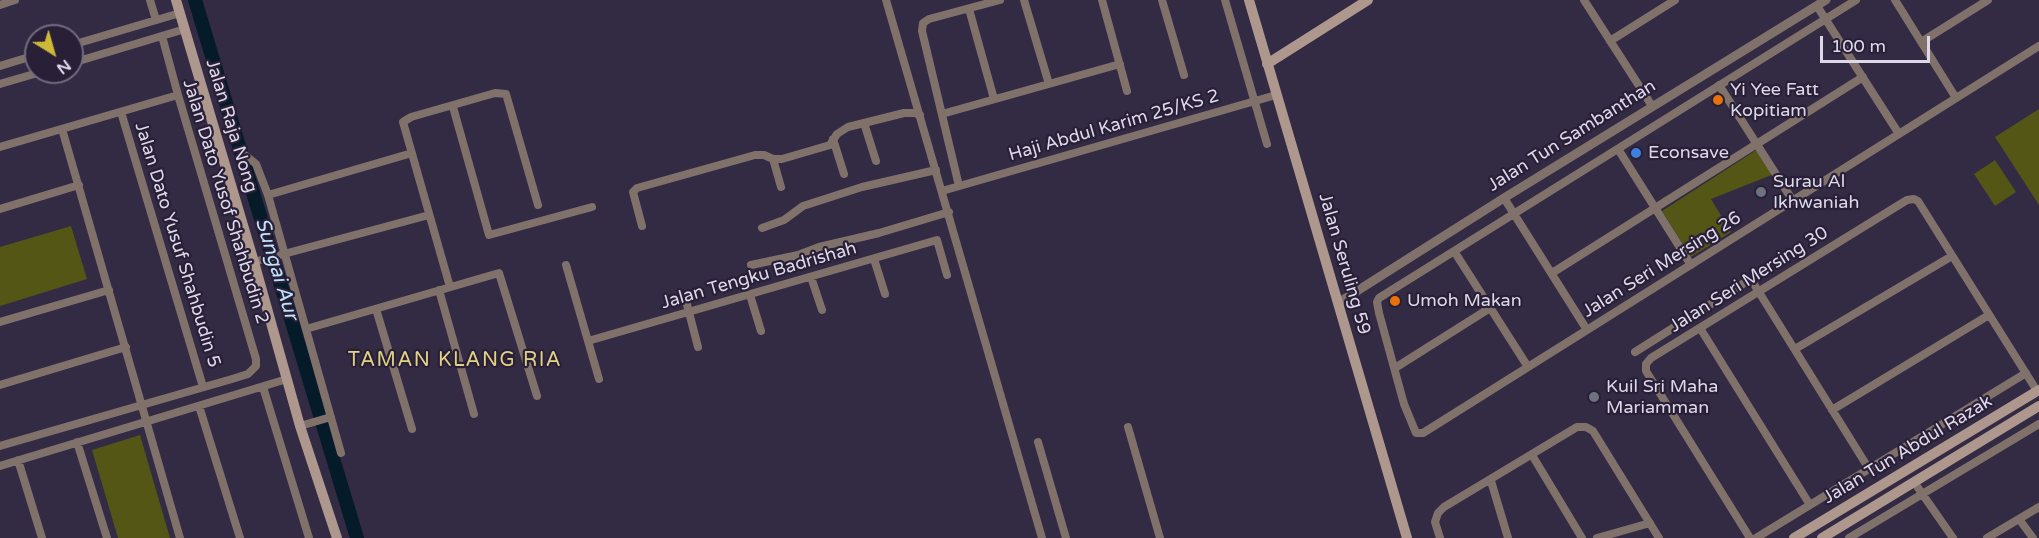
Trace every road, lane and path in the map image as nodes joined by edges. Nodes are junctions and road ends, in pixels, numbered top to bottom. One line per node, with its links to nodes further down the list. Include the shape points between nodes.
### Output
1 (15, 0): 18 (street)
2 (150, 0): 22 (street)
3 (176, 0): 21 (main road, Jalan Raja Nong)
4 (886, 0): 50 (street)
5 (999, 0): 19 (street)
6 (1024, 0): 38 (street)
7 (1102, 0): 31 (street)
8 (1161, 0): 34 (street)
9 (1225, 0): 45 (street)
10 (1249, 0): 32 (main road, Jalan Seruling 59)
11 (1584, 0): 26 (street)
12 (1675, 0): 26 (street)
13 (1826, 0): 20 (street, Jalan Tun Sambanthan)
14 (1856, 0): 20 (street)
15 (1895, 0): 27 (street)
16 (1988, 0): 27 (street)
17 (1364, 1): 32 (main road)
18 (0, 4)
19 (969, 9): 44 (street); 49 (street, via 923,23)
20 (1821, 12): 36 (street); 39 (street); 47 (street, Jalan Tun Sambanthan)
21 (180, 13): 22 (street); 23 (main road, Jalan Raja Nong)
22 (156, 20): 25 (street)
23 (185, 29): 24 (street); 84 (main road, Jalan Raja Nong)
24 (162, 36): 30 (street); 41 (street, Jalan Dato Yusof Shahbudin 2)
25 (84, 41)
26 (1610, 42): 47 (street)
27 (1921, 42): 43 (street)
28 (2039, 46): 43 (street, Jalan Seri Mersing 26)
29 (24, 59): 33 (street)
30 (84, 59)
31 (1120, 64): 38 (street); 40 (street)
32 (1267, 64): 42 (main road, Jalan Seruling 59)
33 (0, 66)
34 (1184, 75)
35 (24, 77): 37 (street)
36 (1863, 77): 53 (street); 56 (street)
37 (0, 84)
38 (1049, 84): 44 (street)
39 (1719, 85): 56 (street); 58 (street)
40 (1127, 91)
41 (178, 95): 48 (street); 120 (street, Jalan Dato Yusof Shahbudin 2, via 256,359 256,366 248,374)
42 (1276, 95): 45 (street, Haji Abdul Karim 25/KS 2); 98 (main road, Jalan Seruling 59)
43 (1956, 98): 53 (street, Jalan Seri Mersing 26)
44 (994, 99): 49 (street)
45 (1255, 101): 55 (street); 66 (street, Haji Abdul Karim 25/KS 2)
46 (453, 106): 59 (street, via 403,122); 71 (street, via 495,93 507,94); 73 (street, via 489,235)
47 (1652, 106): 72 (street, Jalan Tun Sambanthan)
48 (121, 112): 52 (street); 120 (street, Jalan Dato Yusuf Shahbudin 5)
49 (942, 114): 66 (street)
50 (920, 115): 51 (street, via 904,113); 63 (street)
51 (864, 123): 54 (street, via 848,127); 62 (street)
52 (62, 129): 57 (street); 65 (street)
53 (1899, 134): 70 (street, Jalan Seri Mersing 26)
54 (833, 139): 61 (street, via 831,145); 64 (street)
55 (1267, 144)
56 (1757, 144): 70 (street); 74 (street)
57 (0, 147)
58 (1618, 149): 72 (street); 74 (street)
59 (412, 153): 69 (street); 77 (street)
60 (245, 155): 69 (street, via 256,164)
61 (773, 159): 67 (street); 78 (street, via 755,155 637,188 633,192)
62 (876, 161)
63 (936, 170): 68 (street); 79 (street, via 813,202)
64 (844, 174)
65 (79, 186): 75 (street); 92 (street)
66 (960, 186): 68 (street, Haji Abdul Karim 25/KS 2)
67 (780, 188)
68 (942, 191): 76 (street)
69 (268, 195): 81 (street)
70 (1793, 201): 86 (street, Jalan Seri Mersing 26)
71 (538, 205)
72 (1509, 206): 80 (street); 88 (street); 98 (street, Jalan Tun Sambanthan)
73 (592, 207)
74 (1655, 208): 86 (street); 88 (street)
75 (0, 209)
76 (949, 212): 85 (street); 159 (street)
77 (429, 215): 81 (street); 91 (street)
78 (642, 226)
79 (762, 228)
80 (1454, 251): 99 (street); 115 (street, via 1378,298)
81 (285, 254): 84 (street); 106 (street)
82 (1952, 256): 94 (street, Jalan Seri Mersing 30, via 1918,201 1911,198); 103 (street, Jalan Seri Mersing 30); 112 (street)
83 (874, 259): 89 (street, Jalan Tengku Badrishah, via 937,240); 90 (street, Jalan Tengku Badrishah); 95 (street)
84 (254, 262): 117 (main road, Jalan Raja Nong)
85 (751, 265)
86 (1691, 265): 107 (street, Jalan Seri Mersing 26)
87 (566, 266): 109 (street)
88 (1552, 273): 107 (street)
89 (947, 275)
90 (811, 277): 96 (street, Jalan Tengku Badrishah); 101 (street)
91 (450, 287): 93 (street); 123 (street, via 499,273)
92 (109, 290): 104 (street); 110 (street)
93 (439, 290): 100 (street); 128 (street)
94 (1760, 290): 105 (street, Jalan Seri Mersing 30); 112 (street); 113 (street, via 1749,280)
95 (885, 294)
96 (750, 295): 102 (street, Jalan Tengku Badrishah); 108 (street)
97 (685, 297): 102 (street)
98 (1338, 303): 162 (main road, Jalan Seruling 59)
99 (1490, 308): 114 (street); 115 (street)
100 (376, 309): 106 (street); 134 (street)
101 (822, 310)
102 (688, 312): 109 (street, Jalan Tengku Badrishah); 111 (street)
103 (1989, 315): 116 (street, Jalan Seri Mersing 30); 127 (street)
104 (0, 322)
105 (1700, 328): 148 (street); 168 (street, Jalan Seri Mersing 30, via 1651,358 1645,368)
106 (306, 329): 129 (street)
107 (1587, 330): 114 (street, Jalan Seri Mersing 26)
108 (760, 331)
109 (588, 341): 118 (street)
110 (126, 347): 119 (street); 124 (street)
111 (698, 347)
112 (1795, 349): 127 (street)
113 (1635, 352)
114 (1528, 367): 115 (street, Jalan Seri Mersing 26, via 1423,433 1413,429)
115 (1395, 368)
116 (2026, 373): 122 (street, Jalan Seri Mersing 30); 144 (street)
117 (287, 380): 121 (street); 132 (main road, Jalan Raja Nong)
118 (599, 380)
119 (0, 385)
120 (203, 387): 124 (street)
121 (263, 387): 125 (street); 157 (street)
122 (2038, 390): 136 (main road, Jalan Tun Abdul Razak)
123 (537, 396)
124 (143, 404): 130 (street); 139 (street)
125 (199, 406): 130 (street); 156 (street)
126 (2039, 406): 135 (main road, Jalan Tun Abdul Razak)
127 (1832, 410): 144 (street)
128 (474, 414)
129 (324, 419): 132 (street); 140 (street)
130 (146, 422): 137 (street); 155 (street)
131 (2039, 424): 147 (street)
132 (300, 426): 158 (main road, Jalan Raja Nong)
133 (1128, 427): 161 (street)
134 (412, 429)
135 (1996, 431): 136 (main road, via 1976,435); 146 (main road, Jalan Tun Abdul Razak)
136 (1970, 432): 170 (main road, Jalan Tun Abdul Razak)
137 (77, 442): 142 (street); 154 (street)
138 (1038, 442): 160 (street)
139 (0, 446)
140 (341, 453)
141 (1532, 455): 145 (street); 151 (street, via 1577,427 1593,431); 165 (street)
142 (18, 460): 143 (street); 153 (street)
143 (0, 466)
144 (1869, 469): 148 (street)
145 (1491, 481): 163 (street, via 1438,513 1435,522); 164 (street)
146 (1914, 482): 147 (street); 171 (main road, Jalan Tun Abdul Razak)
147 (1922, 494): 152 (street); 174 (street)
148 (1810, 505): 169 (street)
149 (2039, 507): 150 (street)
150 (2019, 519): 175 (street); 176 (street)
151 (1650, 523): 166 (street); 167 (street)
152 (1863, 530): 172 (street); 173 (street)
153 (42, 538)
154 (107, 538)
155 (180, 538)
156 (240, 538)
157 (309, 538)
158 (337, 538)
159 (1042, 538)
160 (1066, 538)
161 (1160, 538)
162 (1407, 538)
163 (1440, 538)
164 (1508, 538)
165 (1582, 538)
166 (1597, 538)
167 (1659, 538)
168 (1750, 538)
169 (1756, 538)
170 (1794, 538)
171 (1822, 538)
172 (1849, 538)
173 (1869, 538)
174 (1953, 538)
175 (1987, 538)
176 (2033, 538)

